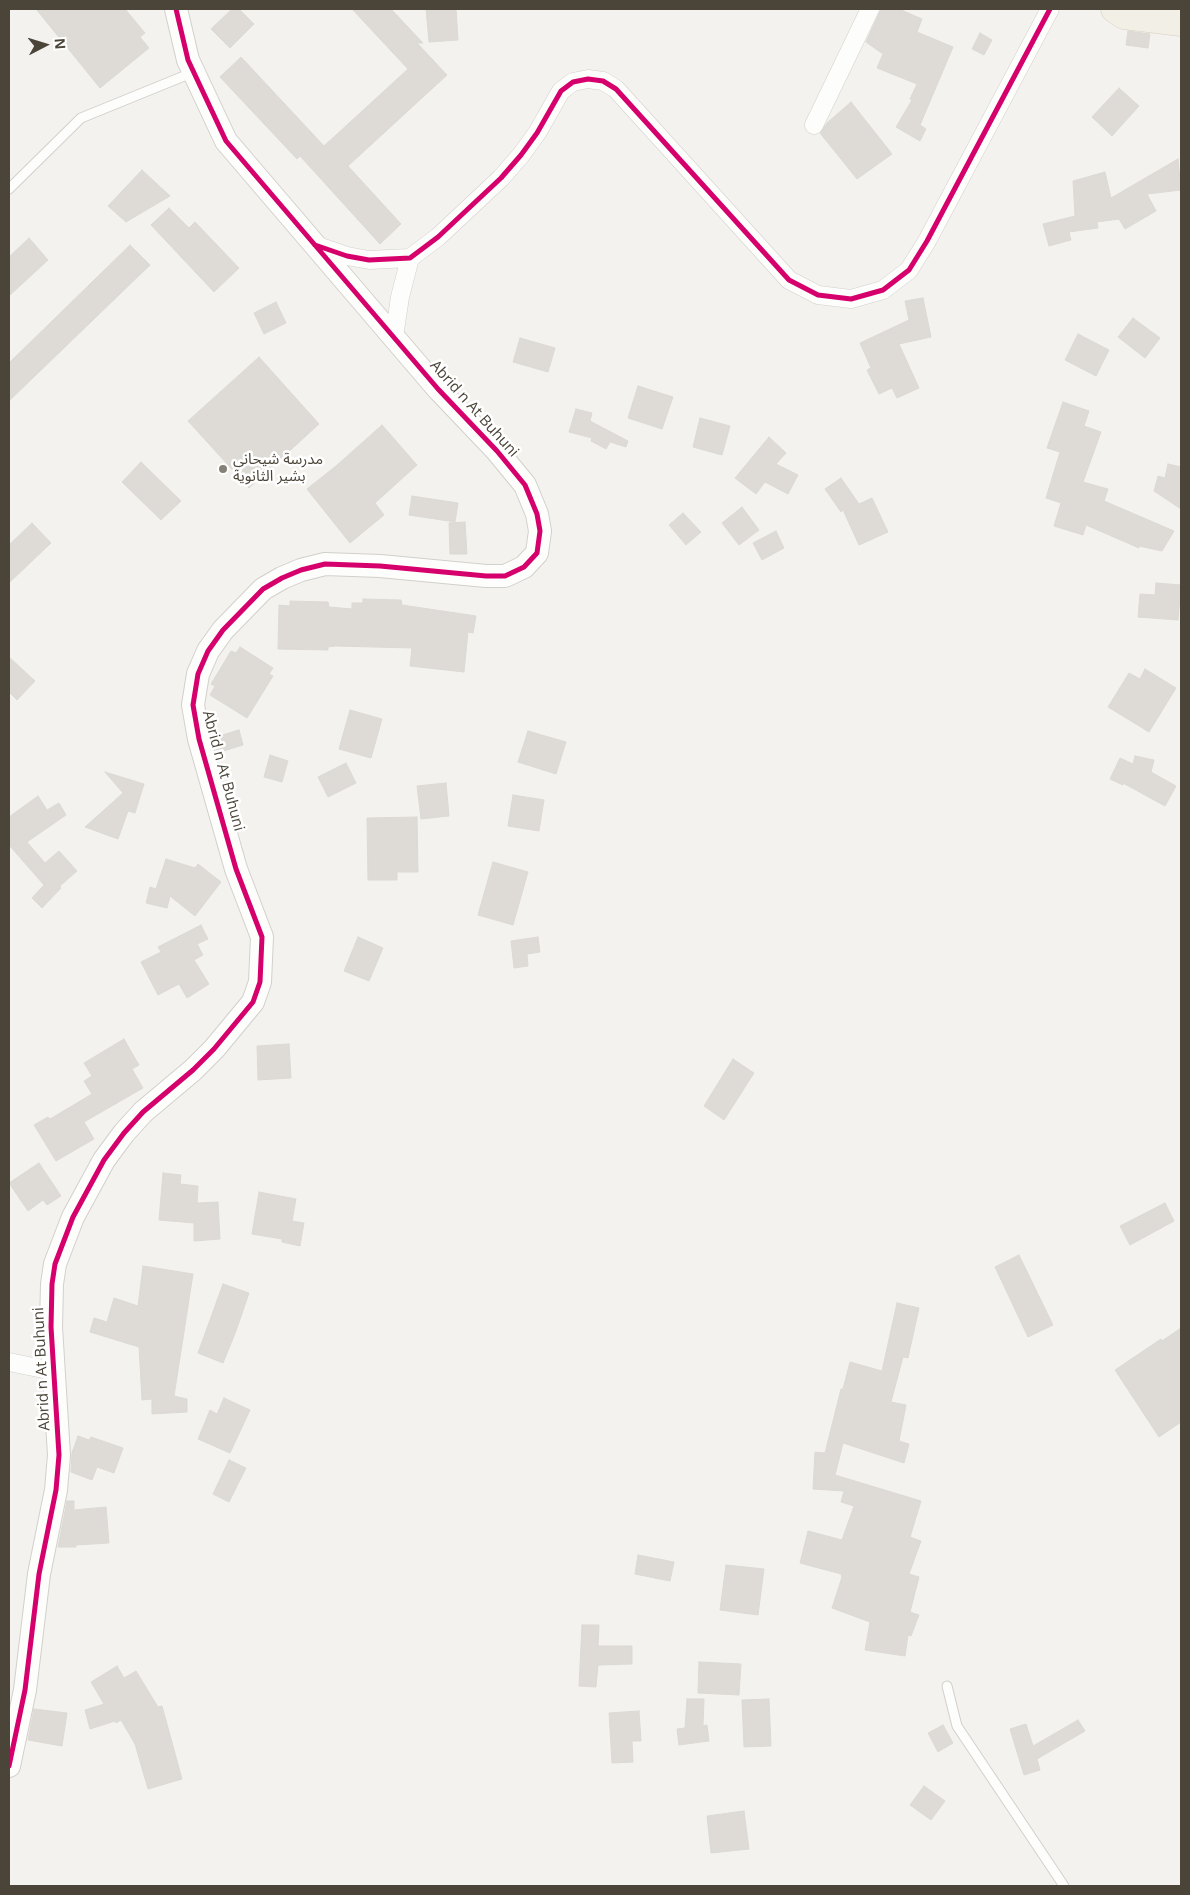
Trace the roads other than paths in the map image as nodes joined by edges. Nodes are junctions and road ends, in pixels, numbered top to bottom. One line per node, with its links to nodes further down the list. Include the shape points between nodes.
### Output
1 (176, 9): 6 (street, Abrid n At Buhuni)
2 (870, 9): 7 (street)
3 (1050, 9): 10 (street, via 927,241 909,270 883,290 851,299 818,295 789,280 616,89 603,81 588,79 573,82 561,91 537,133 501,178 438,237)
4 (1115, 9): 5 (main road, via 1124,15)
5 (1178, 18)
6 (194, 72): 8 (lane, via 81,118); 9 (street, Abrid n At Buhuni, via 226,141)
7 (814, 125)
8 (9, 188)
9 (312, 243): 10 (street, via 325,250 362,258); 11 (street, Abrid n At Buhuni)
10 (410, 258): 11 (street)
11 (394, 337): 13 (street, Abrid n At Buhuni, via 525,485 537,514 540,531 537,553 524,567 505,576 325,564 302,570 263,589 223,630 208,651 198,674 193,705 199,740 236,869 262,937 260,982 253,1002 240,1020 193,1070 124,1133 90,1185 65,1235 55,1264 51,1301)
12 (9, 1362): 13 (street)
13 (53, 1371): 15 (street, Abrid n At Buhuni, via 60,1455 39,1574 25,1690)
14 (947, 1686): 16 (lane, via 957,1726)
15 (9, 1766)
16 (1064, 1886)

